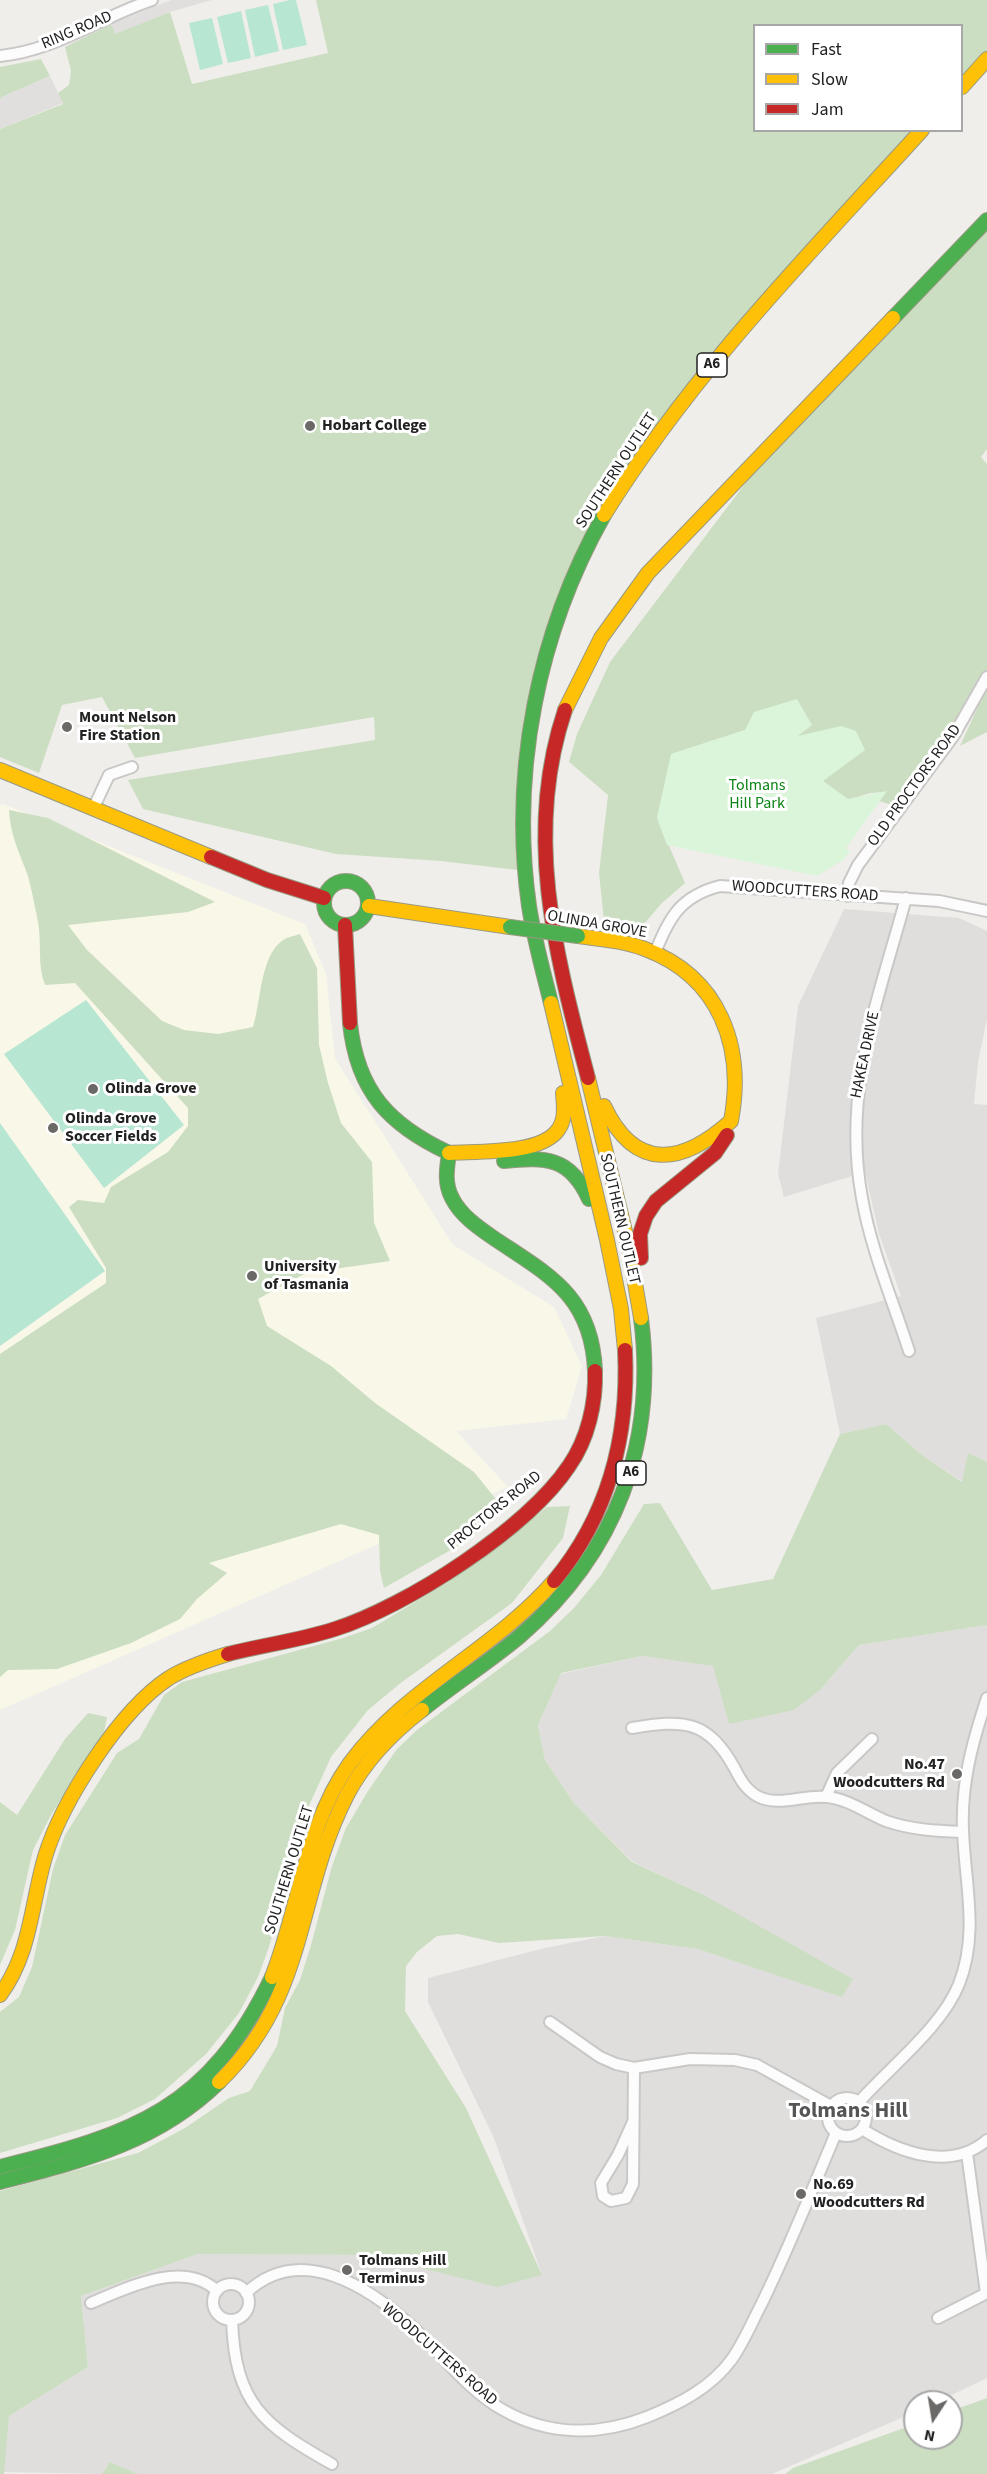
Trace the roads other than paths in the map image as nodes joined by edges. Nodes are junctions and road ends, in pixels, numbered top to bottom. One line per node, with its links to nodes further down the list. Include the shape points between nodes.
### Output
1 (152, 0): 2 (street, RING ROAD, via 53,42)
2 (0, 56)
3 (987, 59): 4 (main road)
4 (963, 86)
5 (920, 132): 12 (main road, SOUTHERN OUTLET / A6, via 728,343 616,495 587,548 551,633 526,773)
6 (987, 220): 7 (main road, SOUTHERN OUTLET / A6)
7 (689, 528): 20 (main road, via 615,629 581,694 557,773 554,862 567,957 610,1122 637,1147 668,1155 700,1148); 22 (main road, SOUTHERN OUTLET / A6, via 623,603 589,658 554,744 545,803 546,858 556,946 628,1246)
8 (987, 677): 13 (street, OLD PROCTORS ROAD, via 954,735 858,865 850,879)
9 (132, 767): 11 (street, via 110,775)
10 (0, 770): 11 (main road)
11 (93, 809): 14 (main road, via 267,880)
12 (525, 823): 21 (main road, via 521,868 524,915 565,1115 558,1132 540,1143 498,1151); 24 (main road, SOUTHERN OUTLET / A6, via 529,903 615,1270 624,1316)
13 (848, 896): 15 (street, WOODCUTTERS ROAD); 19 (street, WOODCUTTERS ROAD, via 736,886 704,890 674,914)
14 (324, 898): 16 (main road, via 332,885 346,880 365,891); 18 (main road, via 326,913)
15 (906, 898): 17 (street, WOODCUTTERS ROAD, via 965,904); 23 (street, HAKEA DRIVE, via 863,1054 855,1127 862,1200)
16 (369, 906): 18 (main road, via 358,922); 19 (main road, OLINDA GROVE, bridge, via 578,936)
17 (987, 911)
18 (345, 926): 21 (main road, via 351,1041 367,1089 405,1131)
19 (655, 953): 20 (main road, OLINDA GROVE, via 674,962 699,984 719,1009 729,1031 737,1077)
20 (731, 1121): 22 (main road, OLINDA GROVE, via 726,1137 707,1163 655,1201 641,1223 638,1242 648,1313)
21 (449, 1153): 24 (main road, via 480,1162 549,1160 576,1173 590,1200); 30 (main road, PROCTORS ROAD, via 444,1179 454,1203 468,1220 557,1282 585,1323 593,1348 595,1385 577,1452 555,1485 532,1507 460,1562 386,1608 333,1630 203,1662 176,1674 153,1691 98,1757 58,1825 45,1859 23,1954)
22 (646, 1349): 41 (main road, SOUTHERN OUTLET / A6, via 646,1391 637,1454 601,1540 542,1616 409,1720 358,1777 327,1845 287,1980 245,2055 206,2096 151,2134 108,2152)
23 (909, 1351)
24 (626, 1364): 40 (main road, SOUTHERN OUTLET / A6, via 626,1400 617,1458 599,1510 581,1544 520,1617 402,1706 351,1762 332,1794 314,1838 287,1936 267,1990 227,2054 185,2094 140,2123 87,2144)
25 (987, 1698): 29 (street, via 967,1765)
26 (632, 1728): 28 (street, via 674,1722 701,1729 717,1742 744,1785 759,1797 782,1801)
27 (872, 1739): 28 (street, via 837,1773)
28 (826, 1797): 29 (street, via 908,1828)
29 (963, 1832): 33 (street, via 971,1905 959,1984 934,2022)
30 (0, 1995)
31 (550, 2022): 32 (street, via 600,2057)
32 (634, 2068): 34 (street, via 690,2059 735,2060 756,2065); 35 (street)
33 (859, 2102): 34 (street, via 841,2098); 36 (street, via 866,2118)
34 (831, 2106): 37 (street, via 829,2123)
35 (633, 2122): 35 (street, via 631,2190 621,2200 611,2201 602,2192 602,2180)
36 (862, 2129): 37 (street, via 852,2135); 39 (street, via 910,2153)
37 (836, 2133): 43 (street, WOODCUTTERS ROAD, via 774,2278 732,2359 689,2397 618,2427 595,2432 567,2430 530,2422 503,2410 389,2308 335,2276 310,2270 279,2271)
38 (987, 2140): 39 (street)
39 (967, 2153): 44 (street)
40 (0, 2167)
41 (0, 2181)
42 (217, 2291): 43 (street, via 231,2284); 45 (street, via 198,2279 155,2279); 47 (street, via 213,2302 217,2312)
43 (246, 2293): 47 (street, via 246,2313)
44 (986, 2293): 46 (street)
45 (91, 2303)
46 (938, 2318)
47 (232, 2320): 48 (street, via 239,2377 252,2405 280,2431)
48 (332, 2464)

